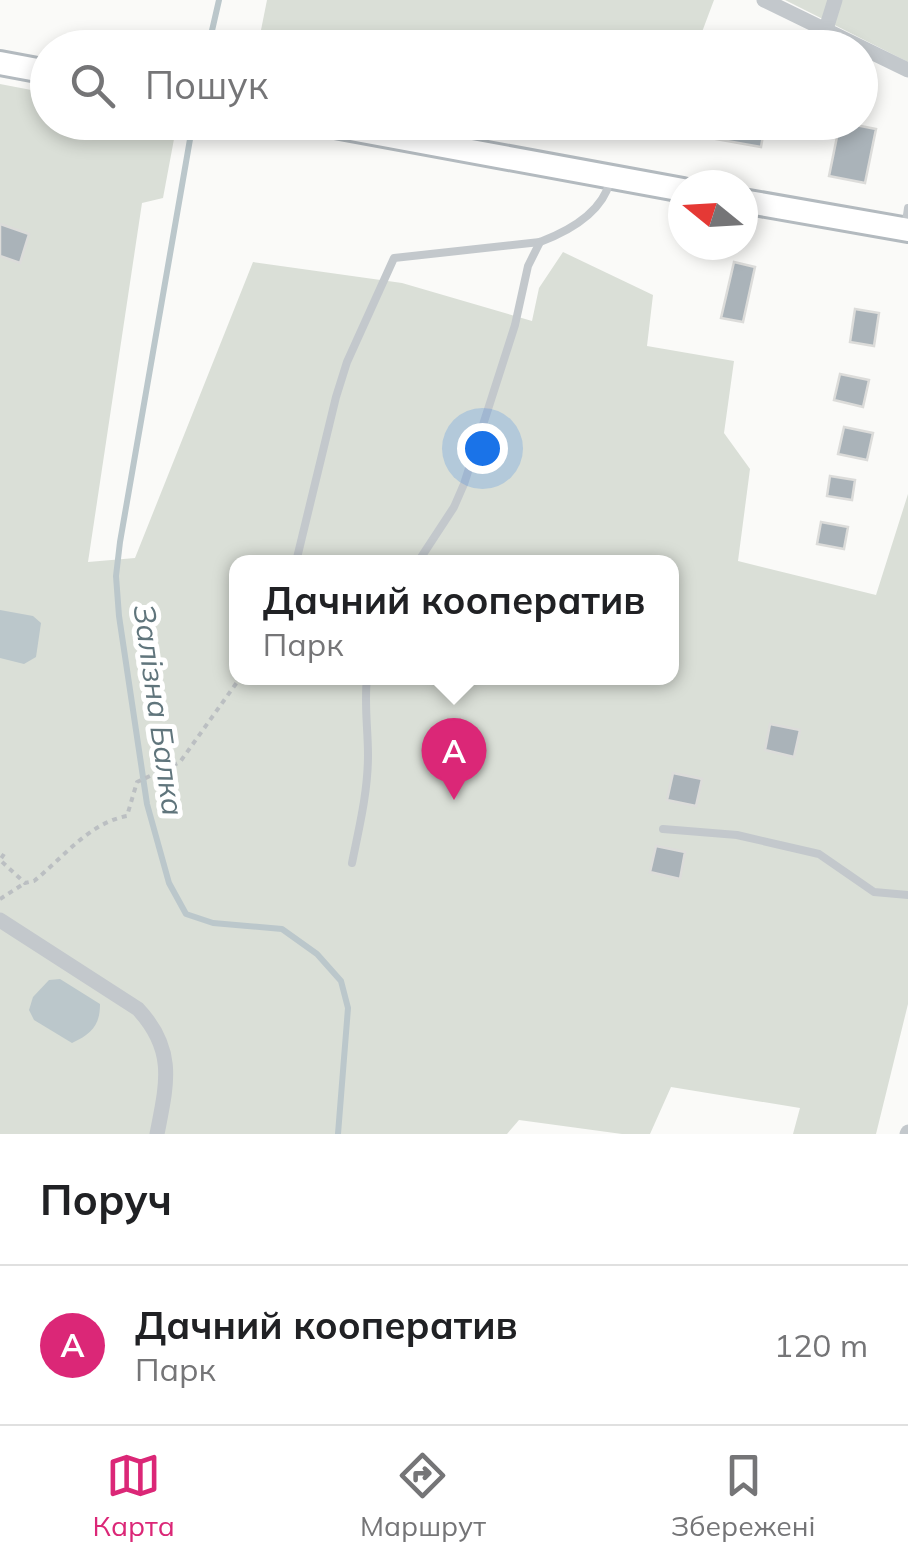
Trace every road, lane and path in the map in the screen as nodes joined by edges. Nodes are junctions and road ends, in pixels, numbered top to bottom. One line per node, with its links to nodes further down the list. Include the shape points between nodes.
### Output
1 (764, 0): 3 (street)
2 (834, 0): 3 (street)
3 (826, 30)
4 (878, 55): 7 (street)
5 (0, 63): 6 (main road)
6 (30, 69)
7 (908, 70)
8 (411, 140): 9 (main road)
9 (610, 177): 10 (main road); 13 (lane, via 601,204 563,234)
10 (668, 187)
11 (758, 203): 12 (main road)
12 (907, 223)
13 (540, 242): 14 (lane, via 394,258 341,379); 15 (lane, via 464,484)
14 (298, 555)
15 (423, 555)
16 (235, 685): 21 (path, via 180,762 136,782 127,816 108,819)
17 (367, 685): 20 (lane, via 366,785)
18 (663, 829): 22 (lane, via 737,835 819,854 874,892)
19 (4, 854): 21 (path, via 0,860)
20 (352, 864)
21 (25, 882): 23 (path)
22 (908, 895)
23 (0, 899)
24 (0, 920): 25 (street, via 138,1008 156,1028 166,1066)
25 (157, 1134)

